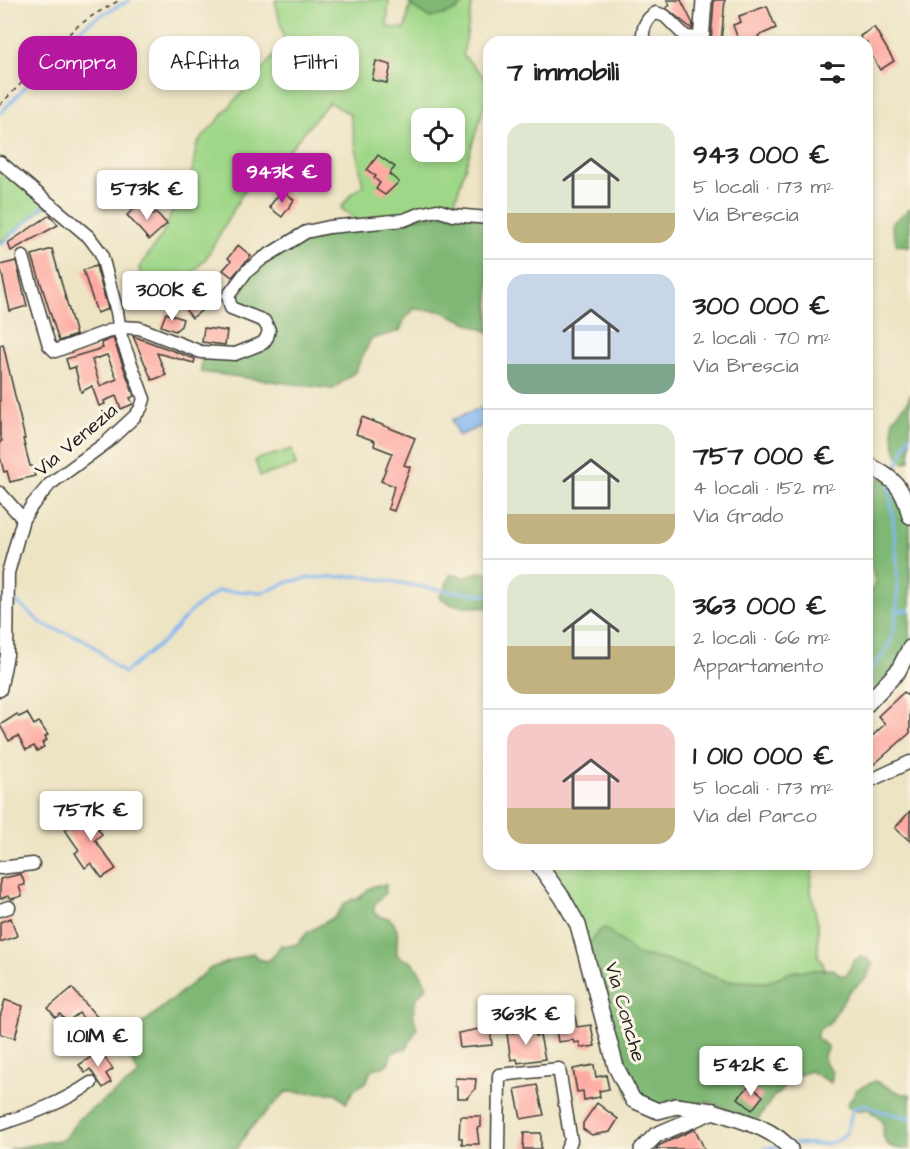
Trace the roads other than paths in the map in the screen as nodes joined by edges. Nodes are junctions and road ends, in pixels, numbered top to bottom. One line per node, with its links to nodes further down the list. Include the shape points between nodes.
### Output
1 (704, 0): 4 (street)
2 (644, 36): 3 (street, via 645,24 656,13)
3 (685, 36)
4 (701, 36)
5 (0, 162): 8 (street, Via Venezia, via 89,237 101,253)
6 (483, 218): 8 (street, via 437,210 404,220 329,226 306,232 246,272 228,296 231,308 264,321 268,330 262,343 235,354 201,352 139,328)
7 (22, 257): 8 (street, via 49,345 56,351)
8 (120, 327): 12 (street, Via Venezia, via 142,390 141,408 107,442 50,484)
9 (873, 467): 11 (street, via 892,478 906,500)
10 (0, 493): 12 (street)
11 (910, 516)
12 (23, 519): 14 (street, Via Venezia, via 9,573 7,655)
13 (910, 648): 15 (street, via 898,671)
14 (0, 690)
15 (873, 698)
16 (910, 762): 17 (street)
17 (873, 779)
18 (33, 864): 19 (street)
19 (0, 868)
20 (542, 870): 22 (street, Via Conche, via 578,925 616,1066 633,1100 658,1111 676,1106)
21 (92, 1083): 23 (street, via 65,1100)
22 (713, 1111): 26 (street, via 656,1135); 27 (street, Via Conche, via 754,1125 782,1139)
23 (0, 1124)
24 (498, 1149): 25 (street, via 499,1075 559,1069 571,1141)
25 (567, 1149)
26 (642, 1149)
27 (790, 1149)

